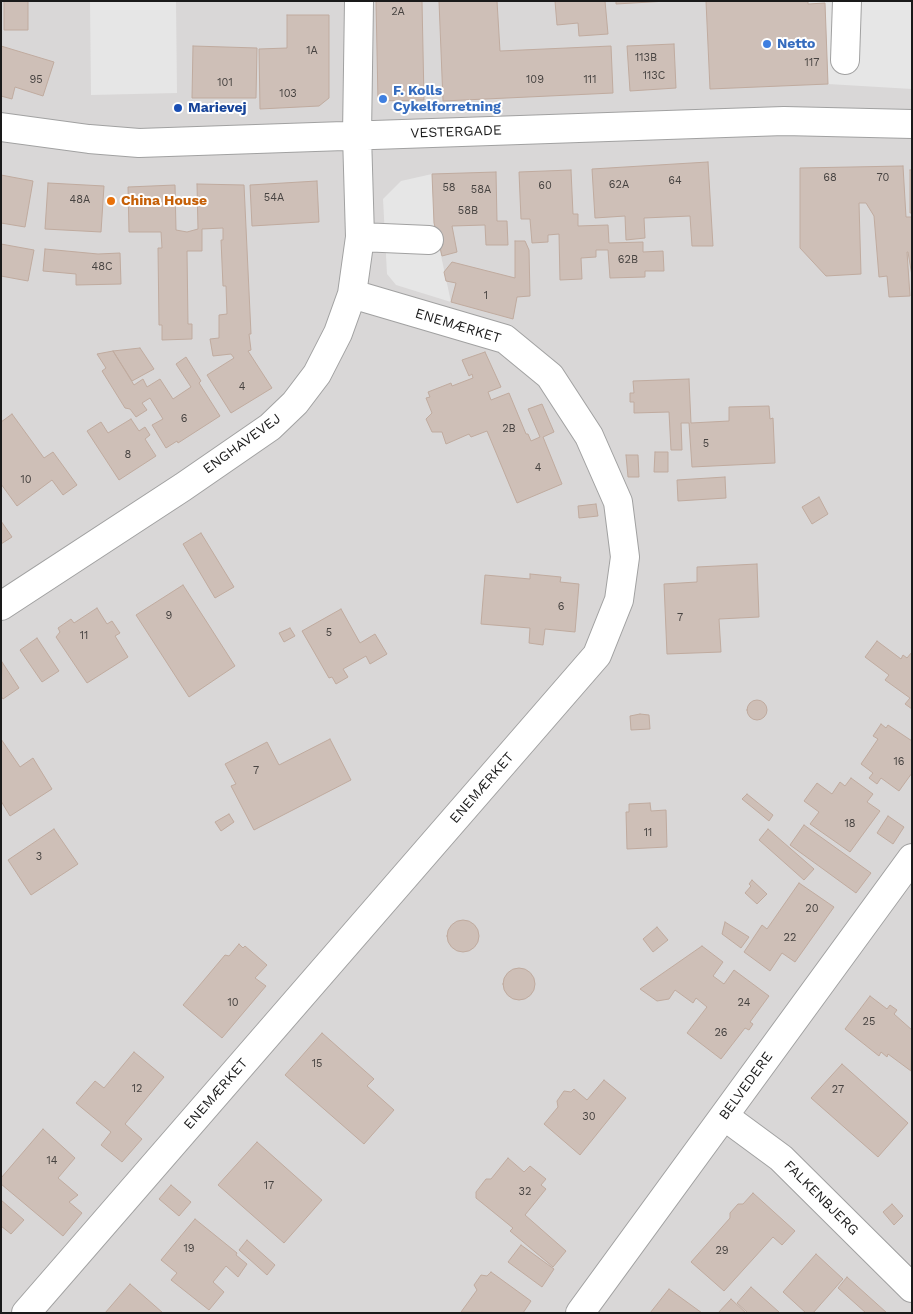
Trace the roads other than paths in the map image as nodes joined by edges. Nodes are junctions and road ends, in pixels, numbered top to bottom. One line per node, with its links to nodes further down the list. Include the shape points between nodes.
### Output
1 (359, 1): 6 (street)
2 (847, 1): 3 (street)
3 (845, 60)
4 (912, 124): 6 (street, VESTERGADE, via 784,121)
5 (1, 127): 6 (street, VESTERGADE, via 139,143)
6 (357, 135): 7 (street, ENGHAVEVEJ)
7 (360, 237): 8 (street); 9 (street, ENGHAVEVEJ)
8 (428, 240)
9 (352, 294): 10 (street, ENGHAVEVEJ, via 338,333 317,374 295,403 270,427); 14 (street, ENEMÆRKET, via 505,340 550,376 589,436 618,502 625,557 619,600 597,656)
10 (1, 606)
11 (912, 858): 12 (street, BELVEDERE)
12 (724, 1116): 13 (street, FALKENBJERG, via 781,1158); 15 (street, BELVEDERE)
13 (912, 1288)
14 (26, 1313)
15 (580, 1313)

